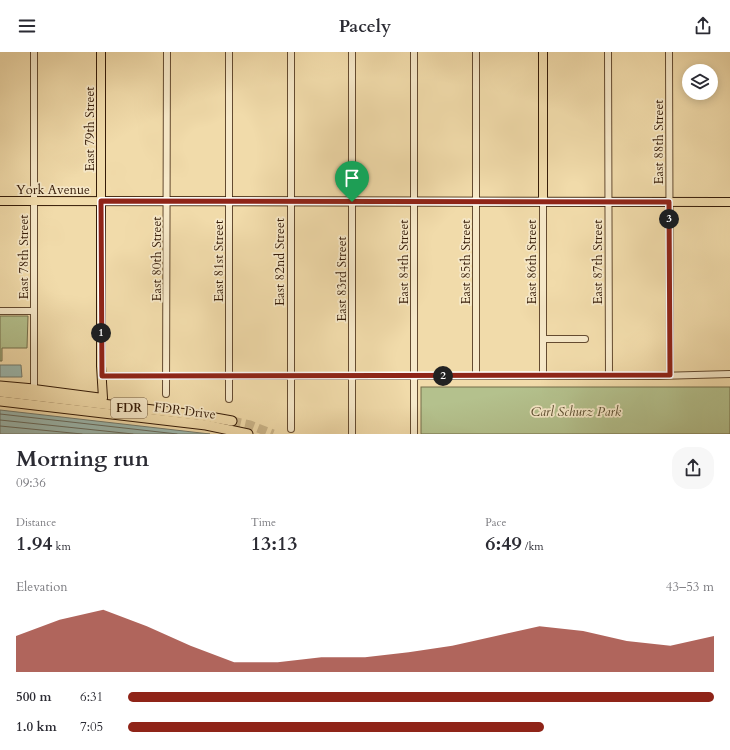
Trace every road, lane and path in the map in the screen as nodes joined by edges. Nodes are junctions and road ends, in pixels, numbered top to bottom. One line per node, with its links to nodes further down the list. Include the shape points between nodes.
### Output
1 (34, 52): 13 (street, East 78th Street)
2 (101, 52): 14 (main road, East 79th Street)
3 (167, 52): 15 (street, East 80th Street)
4 (229, 52): 16 (street, East 81st Street)
5 (291, 52): 17 (street, East 82nd Street)
6 (352, 52): 18 (street, East 83rd Street)
7 (414, 52): 19 (street, East 84th Street)
8 (476, 52): 20 (street, East 85th Street)
9 (543, 52): 21 (main road, East 86th Street)
10 (608, 52): 22 (street, East 87th Street)
11 (669, 52): 23 (street, East 88th Street)
12 (0, 201): 13 (main road, York Avenue)
13 (34, 201): 14 (main road, York Avenue); 26 (street, East 78th Street)
14 (101, 201): 15 (main road, York Avenue); 31 (main road, East 79th Street)
15 (167, 202): 16 (main road, York Avenue); 32 (street, East 80th Street)
16 (229, 202): 17 (main road, York Avenue); 33 (street, East 81st Street)
17 (291, 202): 18 (main road, York Avenue); 34 (street, East 82nd Street)
18 (352, 202): 19 (main road, York Avenue); 35 (street, East 83rd Street)
19 (414, 202): 20 (main road, York Avenue); 36 (street, East 84th Street)
20 (476, 202): 21 (main road, York Avenue); 37 (street, East 85th Street)
21 (543, 202): 22 (main road, York Avenue); 27 (street, East 86th Street)
22 (608, 202): 23 (main road, York Avenue); 39 (street, East 87th Street)
23 (669, 202): 24 (main road, York Avenue); 30 (street, East 88th Street)
24 (730, 202)
25 (0, 311): 26 (street)
26 (34, 311): 41 (street, East 78th Street)
27 (543, 339): 28 (street); 38 (street, East 86th Street)
28 (585, 339)
29 (730, 374): 30 (street)
30 (670, 375): 39 (street)
31 (102, 376): 32 (street); 41 (main road, East 79th Street, via 103,398)
32 (166, 376): 33 (street); 43 (street, East 80th Street)
33 (229, 376): 34 (street); 44 (street, East 81st Street)
34 (290, 376): 35 (street); 47 (street, East 82nd Street)
35 (352, 376): 36 (street); 49 (street, East 83rd Street)
36 (414, 376): 37 (street); 50 (street, East 84th Street)
37 (476, 376): 38 (street)
38 (543, 376): 39 (street)
39 (609, 376)
40 (0, 386): 41 (highway)
41 (34, 389)
42 (0, 392): 46 (highway, FDR Drive / FDR)
43 (166, 394)
44 (229, 399)
45 (0, 401): 48 (highway, FDR Drive / FDR, via 206,425)
46 (232, 421)
47 (291, 429)
48 (248, 434)
49 (352, 434)
50 (414, 434)

